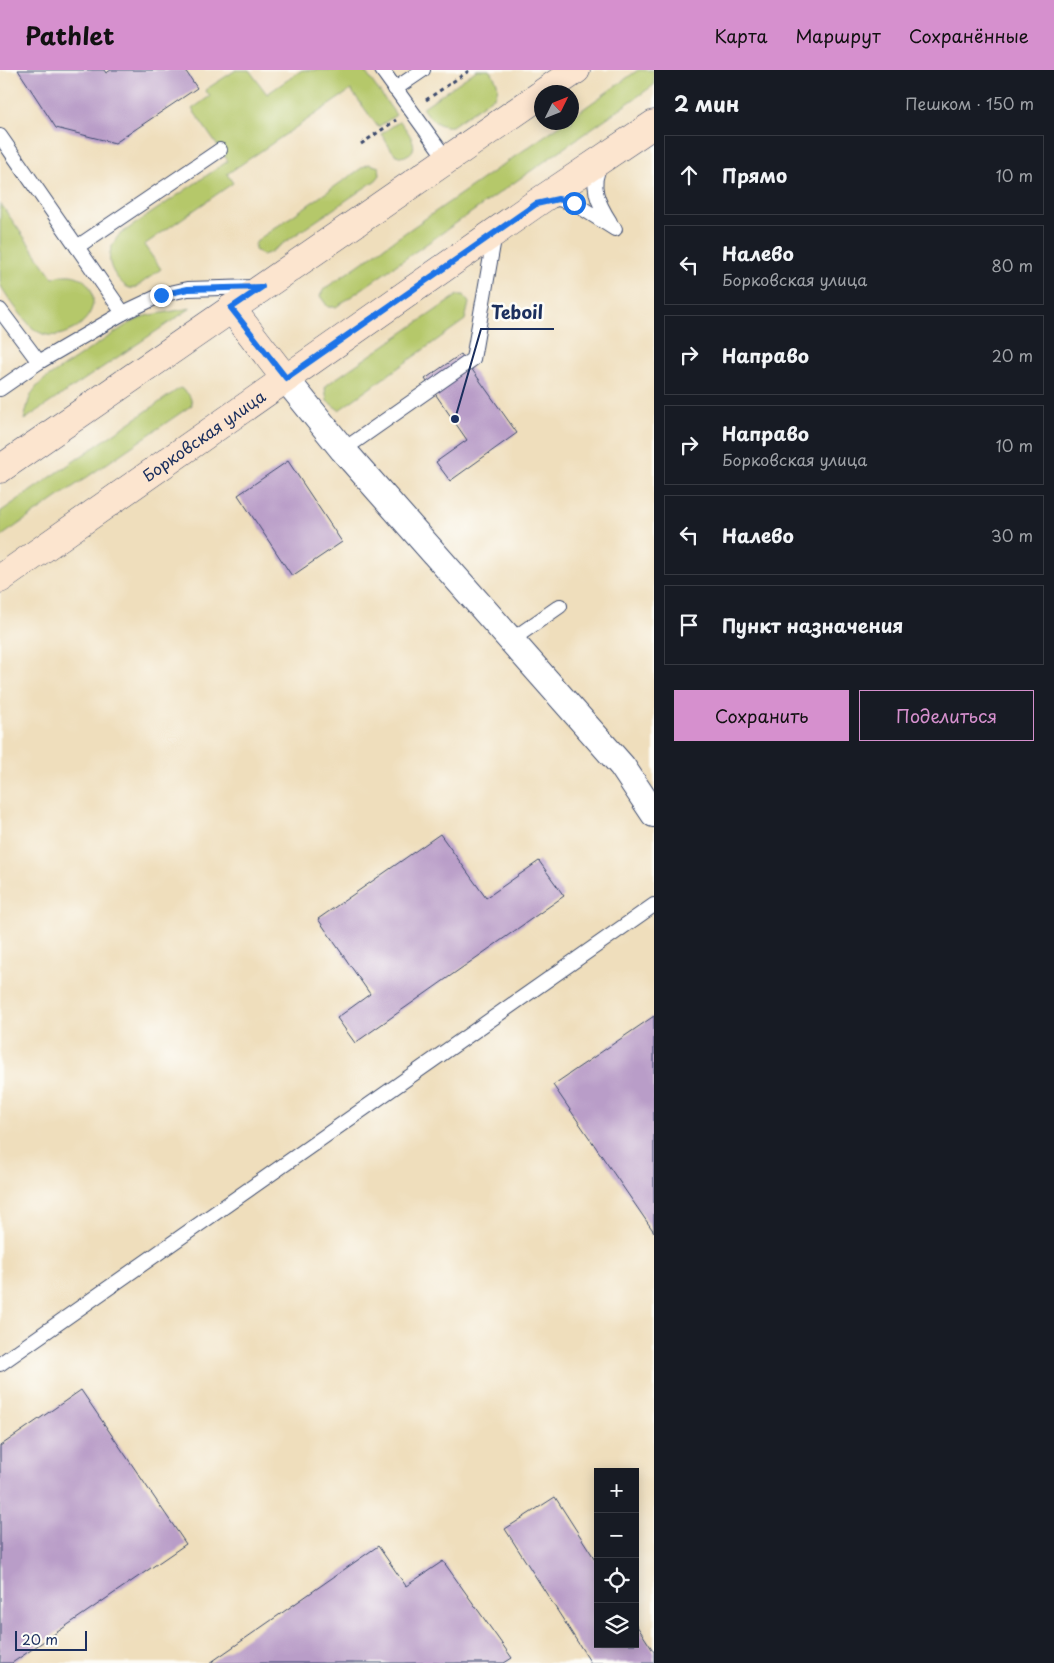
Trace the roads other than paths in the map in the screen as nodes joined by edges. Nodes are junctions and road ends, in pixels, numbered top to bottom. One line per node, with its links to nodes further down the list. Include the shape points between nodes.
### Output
1 (382, 70): 5 (lane)
2 (423, 70): 5 (lane)
3 (576, 70): 4 (main road)
4 (554, 85)
5 (395, 89): 11 (lane)
6 (534, 99): 11 (main road)
7 (654, 124): 10 (main road, Борковская улица)
8 (0, 136): 14 (lane)
9 (220, 150): 14 (lane)
10 (605, 157): 12 (main road, Борковская улица); 12 (lane, via 595,173 594,188 614,229 574,203 558,199)
11 (447, 160): 15 (main road)
12 (536, 204): 13 (main road, Борковская улица)
13 (495, 232): 20 (main road, Борковская улица); 22 (lane, via 473,359)
14 (77, 247): 18 (lane)
15 (262, 287): 16 (main road); 18 (lane, via 188,289 161,295)
16 (231, 308): 20 (main road); 23 (main road)
17 (0, 310): 19 (lane)
18 (123, 313): 19 (lane)
19 (39, 362): 21 (lane)
20 (286, 378): 22 (street); 24 (main road, Борковская улица)
21 (0, 389)
22 (343, 450): 26 (street)
23 (0, 468)
24 (0, 579)
25 (560, 606): 26 (lane)
26 (510, 640): 27 (street, via 622,766)
27 (654, 814)
28 (654, 905): 29 (lane)
29 (0, 1364)

